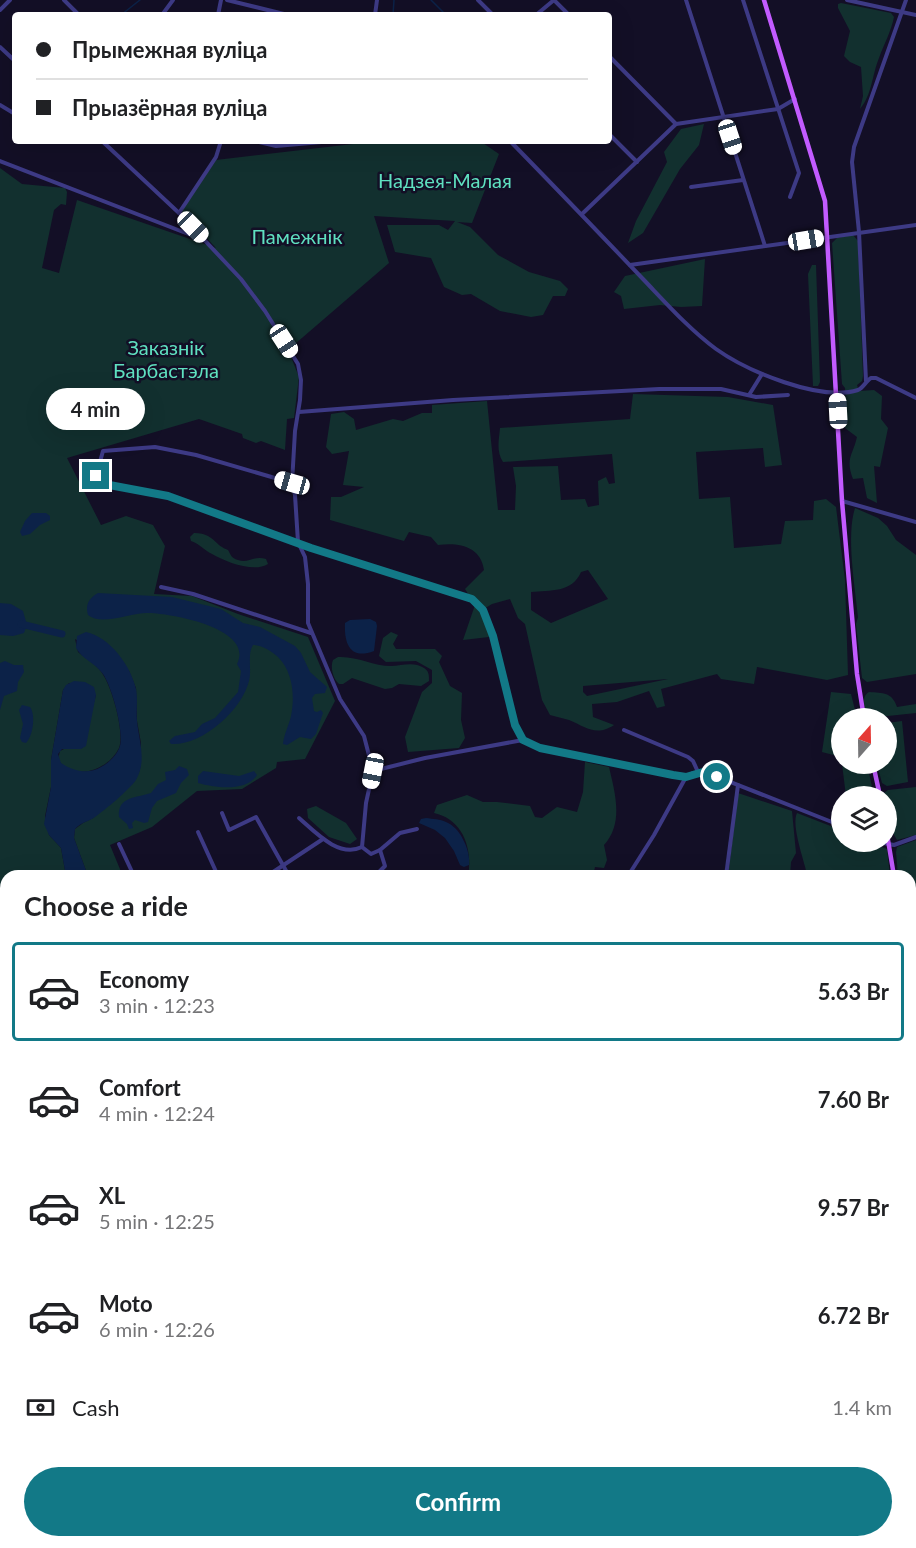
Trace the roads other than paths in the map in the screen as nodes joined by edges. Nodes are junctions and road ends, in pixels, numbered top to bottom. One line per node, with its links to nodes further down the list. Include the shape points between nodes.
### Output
1 (10, 0): 13 (street)
2 (64, 0): 14 (street)
3 (227, 0): 15 (street)
4 (478, 0): 16 (street)
5 (554, 0): 17 (street); 18 (street)
6 (686, 0): 26 (street)
7 (743, 0): 25 (street)
8 (764, 0): 24 (main road)
9 (847, 0): 12 (street)
10 (875, 0): 12 (street)
11 (906, 0): 19 (street)
12 (873, 6): 19 (street)
13 (0, 10)
14 (76, 12)
15 (276, 12)
16 (490, 12)
17 (540, 12)
18 (566, 12)
19 (901, 12): 20 (street); 42 (street, via 854,147)
20 (916, 15)
21 (0, 47): 22 (street)
22 (12, 58)
23 (612, 59): 27 (street)
24 (795, 99): 25 (street); 43 (main road, via 823,191)
25 (778, 109): 26 (street); 38 (street, via 799,173)
26 (723, 116): 27 (street); 36 (street)
27 (676, 124): 35 (street)
28 (612, 137): 35 (street)
29 (105, 144): 39 (street)
30 (220, 144): 39 (street, via 211,165)
31 (268, 144): 32 (street)
32 (294, 144)
33 (513, 144): 40 (street)
34 (0, 161): 44 (street)
35 (637, 162): 40 (street)
36 (743, 180): 37 (street); 45 (street)
37 (690, 187)
38 (790, 197)
39 (178, 213): 44 (street)
40 (582, 214): 46 (street)
41 (916, 225): 42 (street)
42 (859, 232): 43 (street); 48 (street)
43 (827, 237): 45 (street); 49 (main road)
44 (207, 242): 53 (street, via 241,279 294,356 301,380)
45 (765, 246): 46 (street)
46 (630, 265): 47 (street, via 713,347)
47 (762, 374): 49 (street, via 810,389); 50 (street)
48 (866, 381): 49 (street, via 857,390); 52 (street, via 876,378)
49 (837, 391): 55 (main road)
50 (749, 395): 51 (street); 53 (street, via 721,389 659,389)
51 (788, 395)
52 (916, 398)
53 (298, 412): 54 (street)
54 (292, 483): 57 (street); 57 (street, via 155,447 103,451 96,476 104,484 168,496)
55 (843, 501): 56 (street); 60 (main road)
56 (916, 522)
57 (298, 542): 59 (street, via 305,558 308,623); 62 (street, via 472,599 483,610 493,636 515,725)
58 (161, 587): 59 (street)
59 (312, 633): 63 (street, via 340,699 364,736)
60 (862, 708)
61 (624, 730): 64 (street, via 688,758)
62 (523, 740): 63 (street); 65 (street, via 540,748)
63 (373, 771): 76 (street)
64 (698, 772): 65 (street); 66 (street)
65 (686, 777): 85 (street)
66 (738, 785): 69 (street); 86 (street)
67 (222, 813): 79 (street, via 230,830 256,817)
68 (299, 819): 73 (street)
69 (831, 822)
70 (417, 829): 77 (street, via 400,833)
71 (198, 832): 81 (street)
72 (916, 837): 74 (street)
73 (323, 839): 76 (street, via 354,851); 79 (street)
74 (897, 843)
75 (119, 844): 80 (street)
76 (362, 847): 77 (street, via 371,854)
77 (380, 850): 84 (street, via 385,866)
78 (891, 852): 87 (main road)
79 (284, 866): 82 (street); 83 (street)
80 (131, 870)
81 (215, 870)
82 (277, 870)
83 (286, 870)
84 (381, 870)
85 (632, 870)
86 (727, 870)
87 (893, 870)

